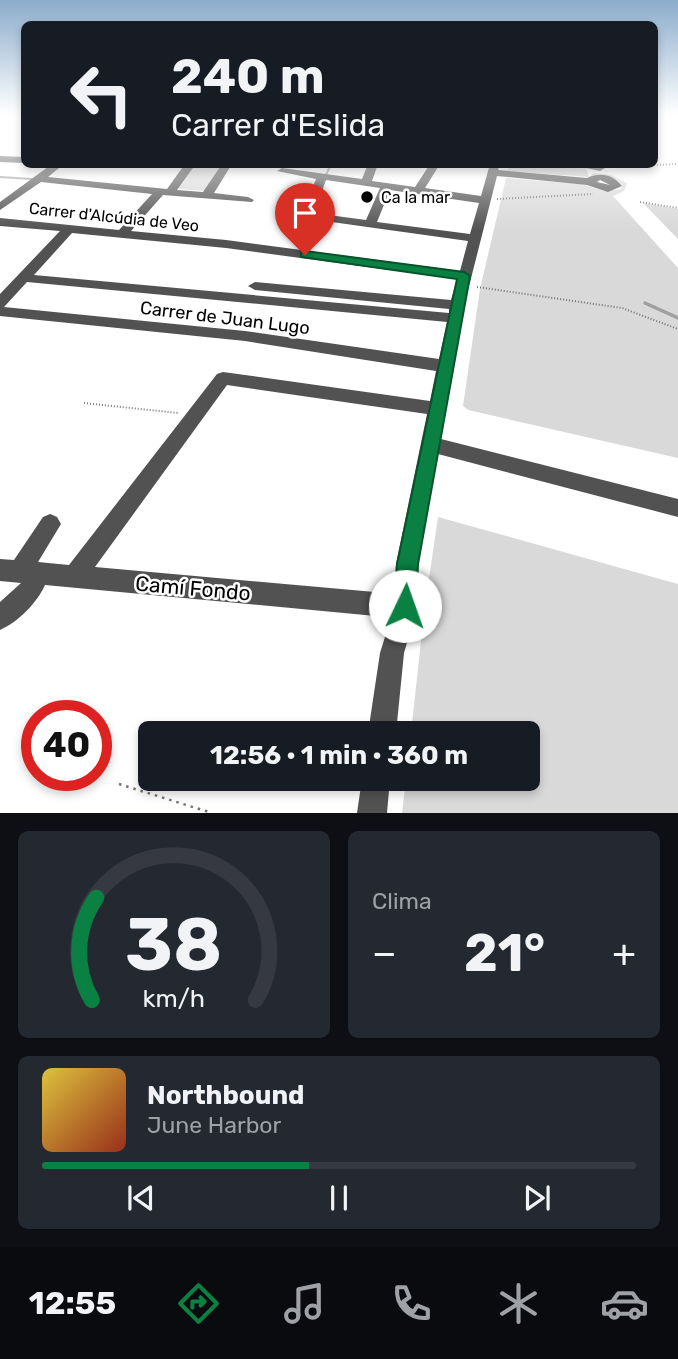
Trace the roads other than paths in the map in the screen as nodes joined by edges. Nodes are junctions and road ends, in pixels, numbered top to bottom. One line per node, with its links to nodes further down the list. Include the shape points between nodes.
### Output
1 (0, 159): 2 (street)
2 (21, 160)
3 (53, 168): 11 (street)
4 (187, 168): 15 (street)
5 (224, 168): 17 (street)
6 (372, 168): 13 (street)
7 (432, 168): 16 (street)
8 (494, 169): 12 (street); 18 (street)
9 (282, 171): 10 (street)
10 (322, 177): 13 (street); 22 (street, via 307,216)
11 (39, 179): 15 (street); 20 (street)
12 (591, 182)
13 (366, 183): 14 (street)
14 (386, 186): 16 (street); 22 (street)
15 (165, 191): 17 (street); 24 (street)
16 (418, 191): 18 (street)
17 (207, 195): 19 (street)
18 (489, 199): 25 (street)
19 (248, 200)
20 (0, 208)
21 (0, 222): 23 (street, Carrer d'Alcúdia de Veo)
22 (370, 224): 25 (street)
23 (69, 229): 24 (street, Carrer d'Alcúdia de Veo); 26 (street)
24 (122, 234): 27 (street, Carrer d'Alcúdia de Veo, via 226,244)
25 (474, 238): 27 (street)
26 (23, 278): 29 (street); 31 (street)
27 (466, 281): 31 (street)
28 (255, 286): 31 (street)
29 (0, 303)
30 (0, 312): 32 (street, Carrer de Juan Lugo, via 245,336)
31 (456, 312): 32 (street)
32 (445, 366): 33 (street)
33 (437, 409): 34 (street); 38 (street, via 223,378)
34 (430, 444): 35 (street); 39 (street)
35 (678, 508)
36 (50, 524): 37 (street)
37 (19, 571): 38 (street, Camí Fondo); 40 (street, via 31,590)
38 (74, 577): 39 (street, Camí Fondo)
39 (395, 610): 41 (street)
40 (0, 618)
41 (384, 721)
42 (375, 791): 43 (street)
43 (372, 813)

